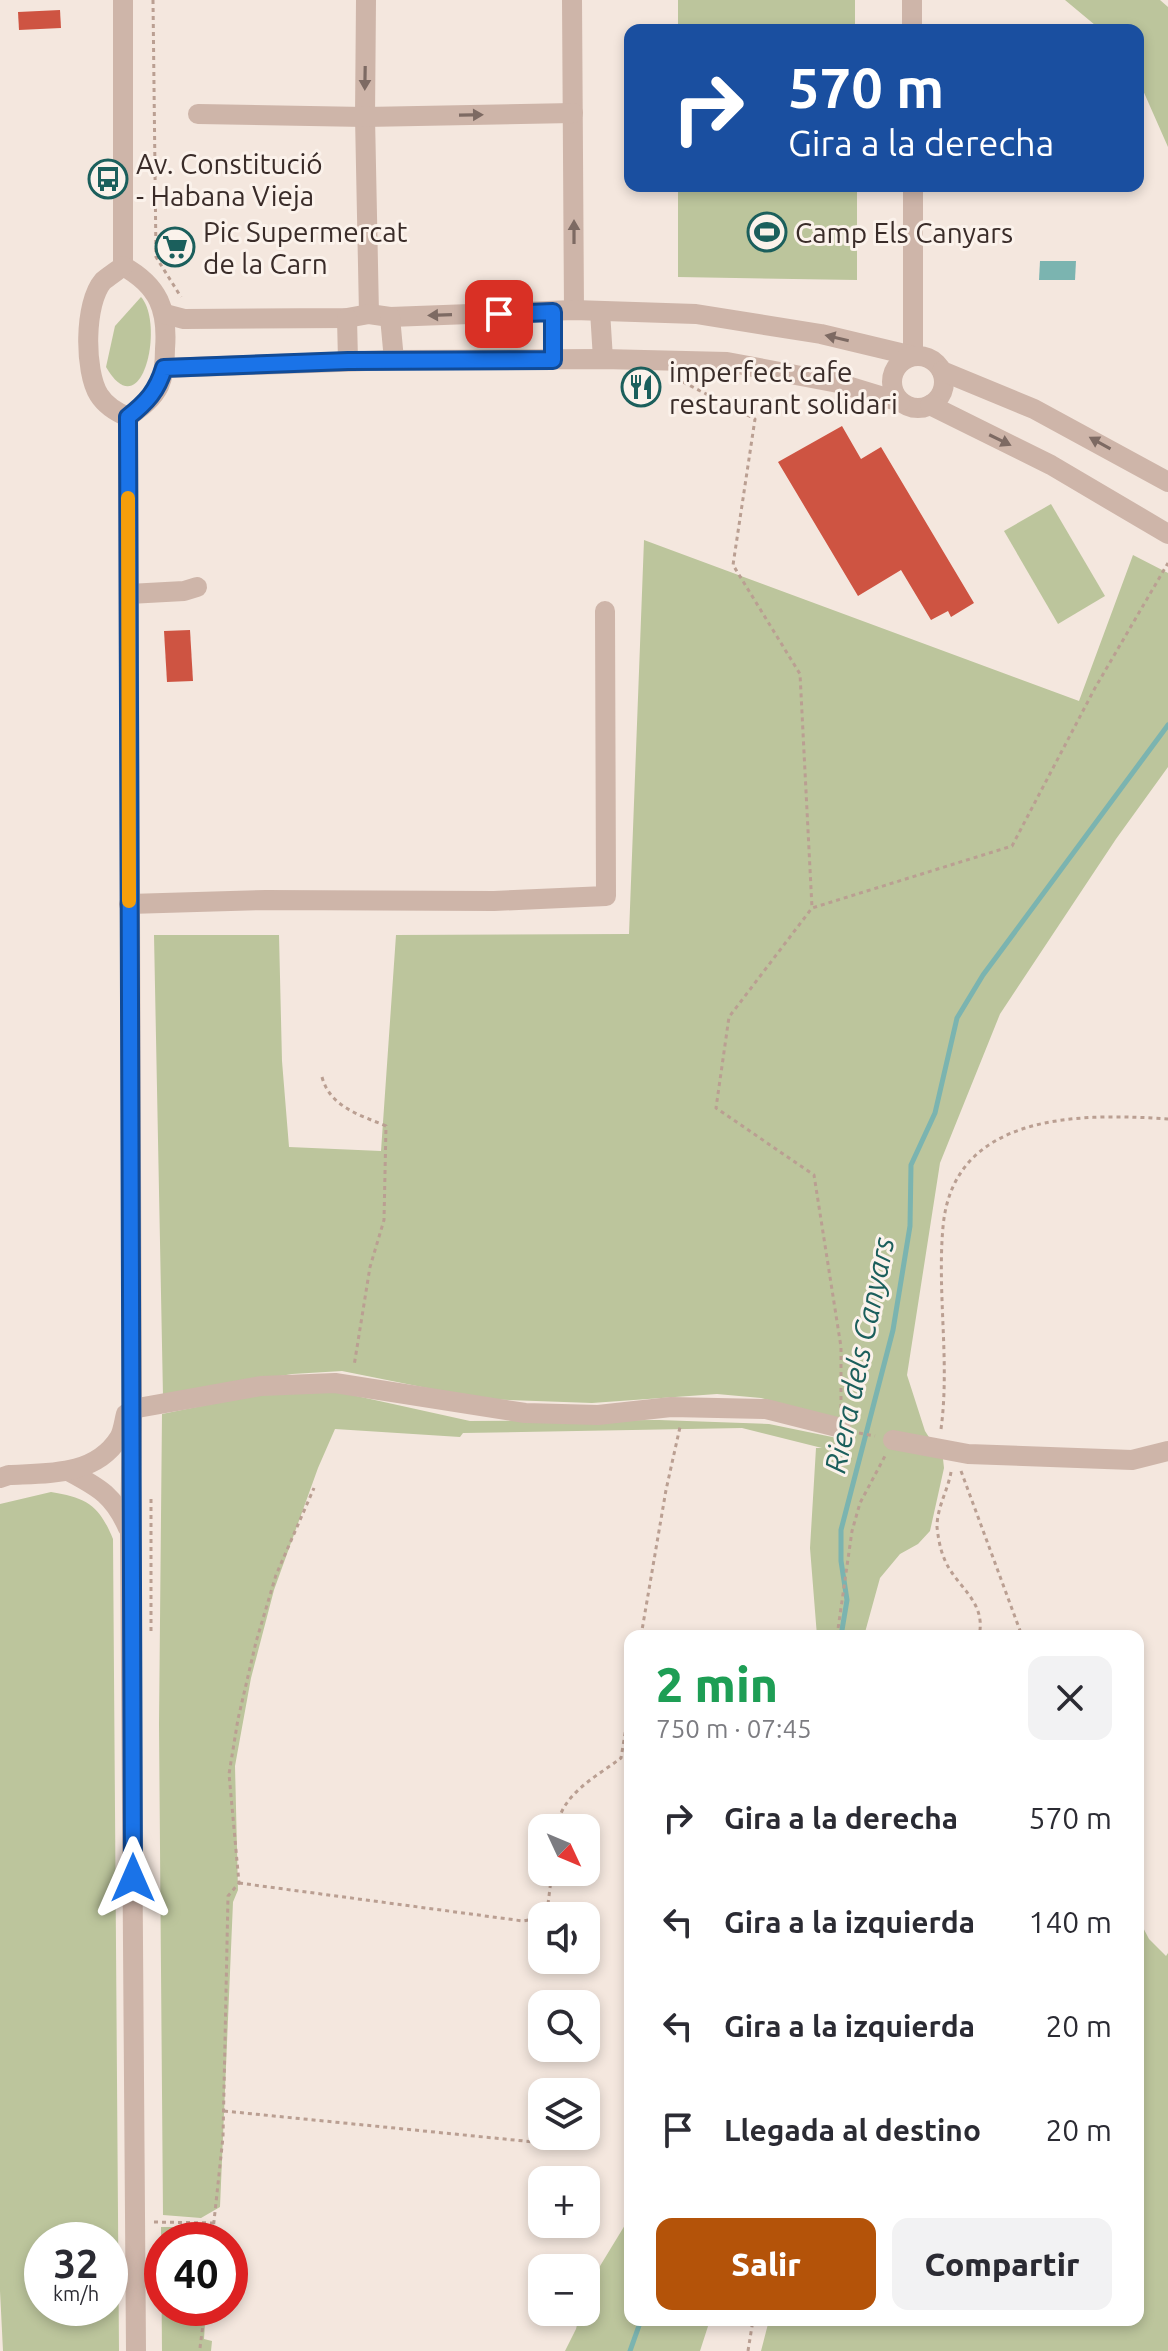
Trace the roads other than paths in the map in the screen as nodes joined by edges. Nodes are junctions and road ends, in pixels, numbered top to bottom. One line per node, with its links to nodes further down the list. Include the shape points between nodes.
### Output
1 (123, 0): 10 (street)
2 (366, 0): 8 (street, one-way to 8)
3 (572, 0): 6 (street)
4 (912, 0): 5 (street)
5 (912, 24)
6 (573, 113): 8 (street, one-way to 6); 11 (street, one-way to 6)
7 (198, 114): 8 (street)
8 (365, 117): 14 (street)
9 (913, 192): 18 (street)
10 (123, 266): 15 (street, via 140,276); 27 (street, via 102,282 90,312 88,350 98,395 113,411)
11 (574, 310): 12 (street); 13 (street)
12 (600, 311): 18 (street, one-way to 12, via 821,334 696,314); 19 (street)
13 (553, 312): 16 (street, one-way to 16); 21 (street)
14 (369, 314): 16 (street); 17 (street)
15 (174, 316): 17 (street); 23 (street)
16 (390, 317): 20 (street)
17 (347, 318): 22 (street)
18 (913, 356): 24 (street, via 925,356); 25 (street, via 902,360 891,380)
19 (603, 359): 21 (street); 25 (street, via 727,362 838,383)
20 (394, 360): 21 (street); 22 (street)
21 (553, 360)
22 (348, 361): 23 (street)
23 (164, 368): 27 (street, via 148,401)
24 (942, 371): 26 (street, via 943,391); 28 (street, one-way to 24, via 1034,409)
25 (900, 402): 26 (street, via 914,408)
26 (930, 405): 29 (street, one-way to 29, via 1051,465)
27 (128, 417): 31 (street)
28 (1168, 482)
29 (1168, 534)
30 (197, 587): 31 (street)
31 (129, 594): 33 (street)
32 (605, 611): 33 (street, via 606,896)
33 (129, 904): 34 (street)
34 (131, 1402): 35 (street, via 335,1383 525,1413 766,1409); 38 (street, via 119,1437 98,1458); 40 (street)
35 (841, 1428)
36 (893, 1440): 37 (street, via 946,1450 1132,1460)
37 (1168, 1451)
38 (70, 1472): 39 (street); 40 (street, via 100,1488 119,1507)
39 (3, 1475)
40 (130, 1534): 41 (street)
41 (136, 2351)

